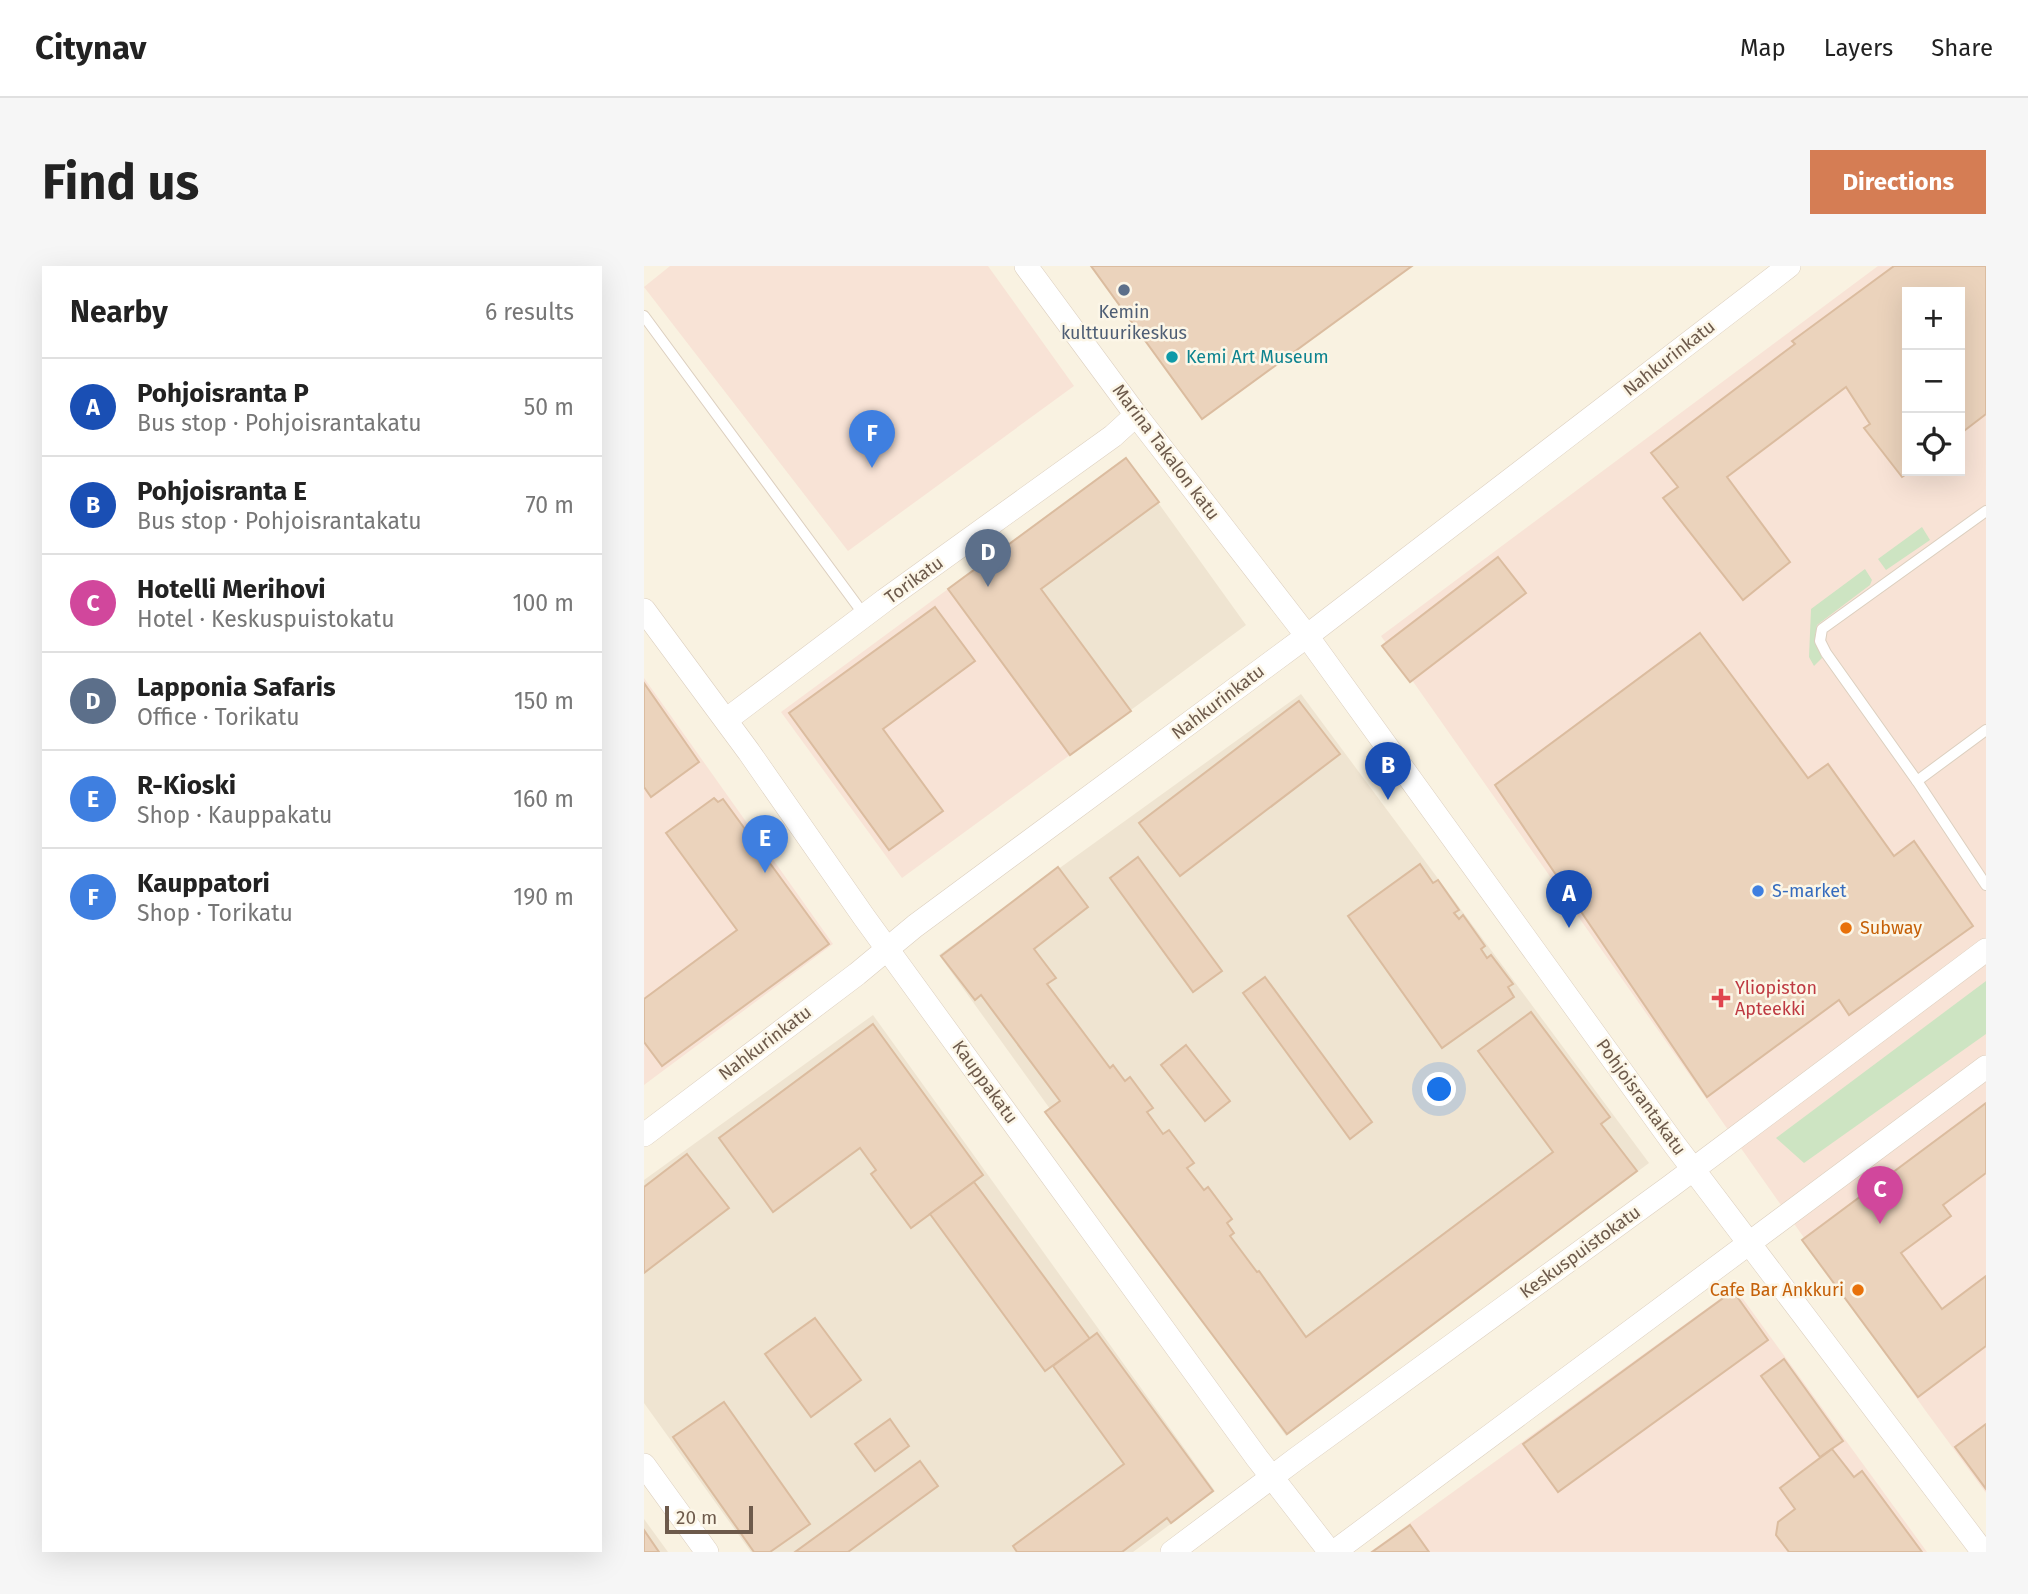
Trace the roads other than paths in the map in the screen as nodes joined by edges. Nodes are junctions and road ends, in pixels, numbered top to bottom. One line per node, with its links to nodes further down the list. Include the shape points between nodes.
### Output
1 (1026, 266): 4 (street, Marina Takalon katu)
2 (1789, 266): 8 (street, Nahkurinkatu)
3 (644, 316): 7 (lane)
4 (1136, 415): 7 (street, Torikatu); 8 (street, Marina Takalon katu)
5 (1986, 512): 11 (lane, via 1822,629 1820,641 1826,653)
6 (644, 610): 9 (street, Kauppakatu)
7 (865, 616): 9 (street, Torikatu)
8 (1307, 636): 13 (street, Nahkurinkatu); 17 (street, Pohjoisrantakatu)
9 (726, 720): 13 (street, Kauppakatu)
10 (1986, 730): 11 (lane)
11 (1917, 780): 12 (lane)
12 (1986, 885)
13 (888, 948): 16 (street, Nahkurinkatu); 20 (street, Kauppakatu)
14 (1986, 950): 17 (street, Keskuspuistokatu)
15 (1986, 1067): 18 (street)
16 (644, 1135)
17 (1693, 1168): 18 (street, Pohjoisrantakatu); 20 (street, Keskuspuistokatu)
18 (1749, 1243): 23 (street); 24 (street, Pohjoisrantakatu)
19 (644, 1465): 21 (street)
20 (1272, 1477): 22 (street, Keskuspuistokatu); 23 (street, Kauppakatu)
21 (706, 1552)
22 (1172, 1552)
23 (1332, 1552)
24 (1983, 1552)

